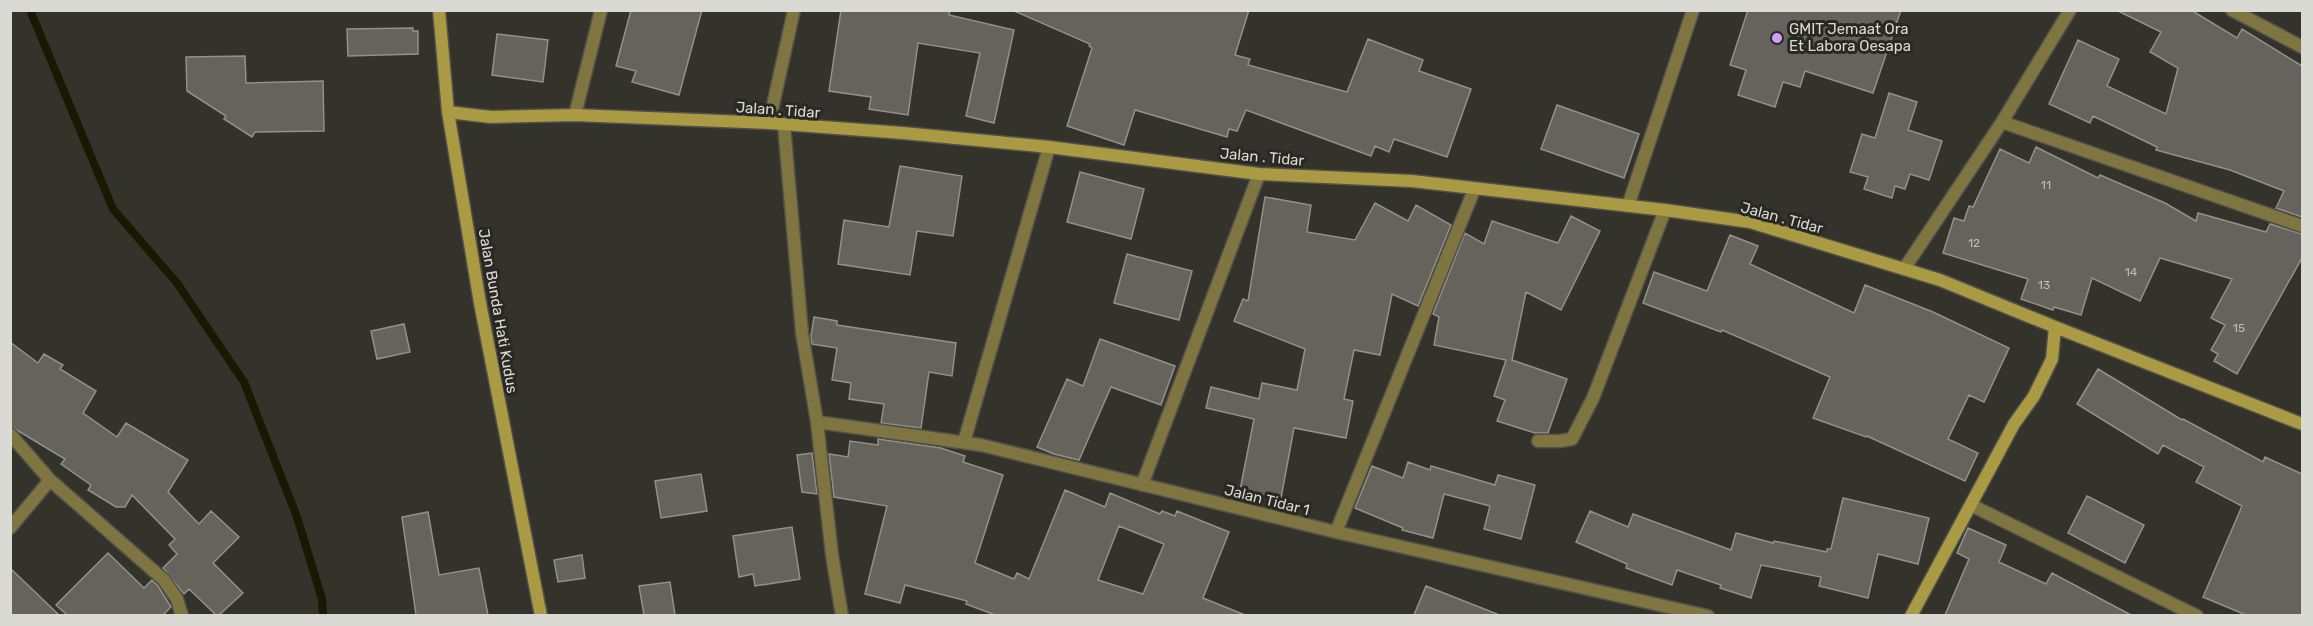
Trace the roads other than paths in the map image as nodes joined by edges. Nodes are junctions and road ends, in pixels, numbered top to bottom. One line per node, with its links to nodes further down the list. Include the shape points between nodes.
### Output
1 (439, 10): 9 (street, Jalan Bunda Hati Kudus)
2 (601, 10): 10 (street)
3 (794, 10): 12 (street)
4 (1693, 10): 17 (street)
5 (2070, 10): 11 (street)
6 (2232, 10): 7 (street)
7 (2256, 16): 8 (street)
8 (2302, 47)
9 (448, 111): 10 (street, Jalan . Tidar, via 491,117); 33 (street, Jalan Bunda Hati Kudus, via 480,303)
10 (575, 115): 12 (street, Jalan . Tidar)
11 (2002, 122): 19 (street); 20 (street)
12 (769, 123): 13 (street, Jalan . Tidar)
13 (784, 124): 14 (street, Jalan . Tidar); 22 (street, via 802,333)
14 (1049, 147): 15 (street, Jalan . Tidar); 26 (street)
15 (1259, 174): 16 (street, Jalan . Tidar, via 1412,181); 28 (street)
16 (1474, 190): 17 (street, Jalan . Tidar); 31 (street)
17 (1628, 206): 18 (street, Jalan . Tidar)
18 (1665, 210): 20 (street, Jalan . Tidar, via 1750,222); 25 (street, via 1593,398 1572,439)
19 (2302, 226)
20 (1904, 269): 21 (street, Jalan . Tidar)
21 (2055, 327): 23 (street, Jalan . Tidar); 29 (street, via 2052,359)
22 (817, 422): 26 (street, Jalan Tidar 1); 34 (street)
23 (2302, 424)
24 (10, 434): 27 (street)
25 (1538, 441)
26 (964, 442): 28 (street, Jalan Tidar 1)
27 (50, 480): 30 (street); 32 (street, via 164,580)
28 (1142, 485): 31 (street, Jalan Tidar 1)
29 (1971, 505): 36 (street); 37 (street)
30 (10, 528)
31 (1336, 532): 35 (street, Jalan Tidar 1)
32 (182, 615)
33 (541, 615)
34 (842, 615)
35 (1708, 615)
36 (1911, 615)
37 (2198, 615)

